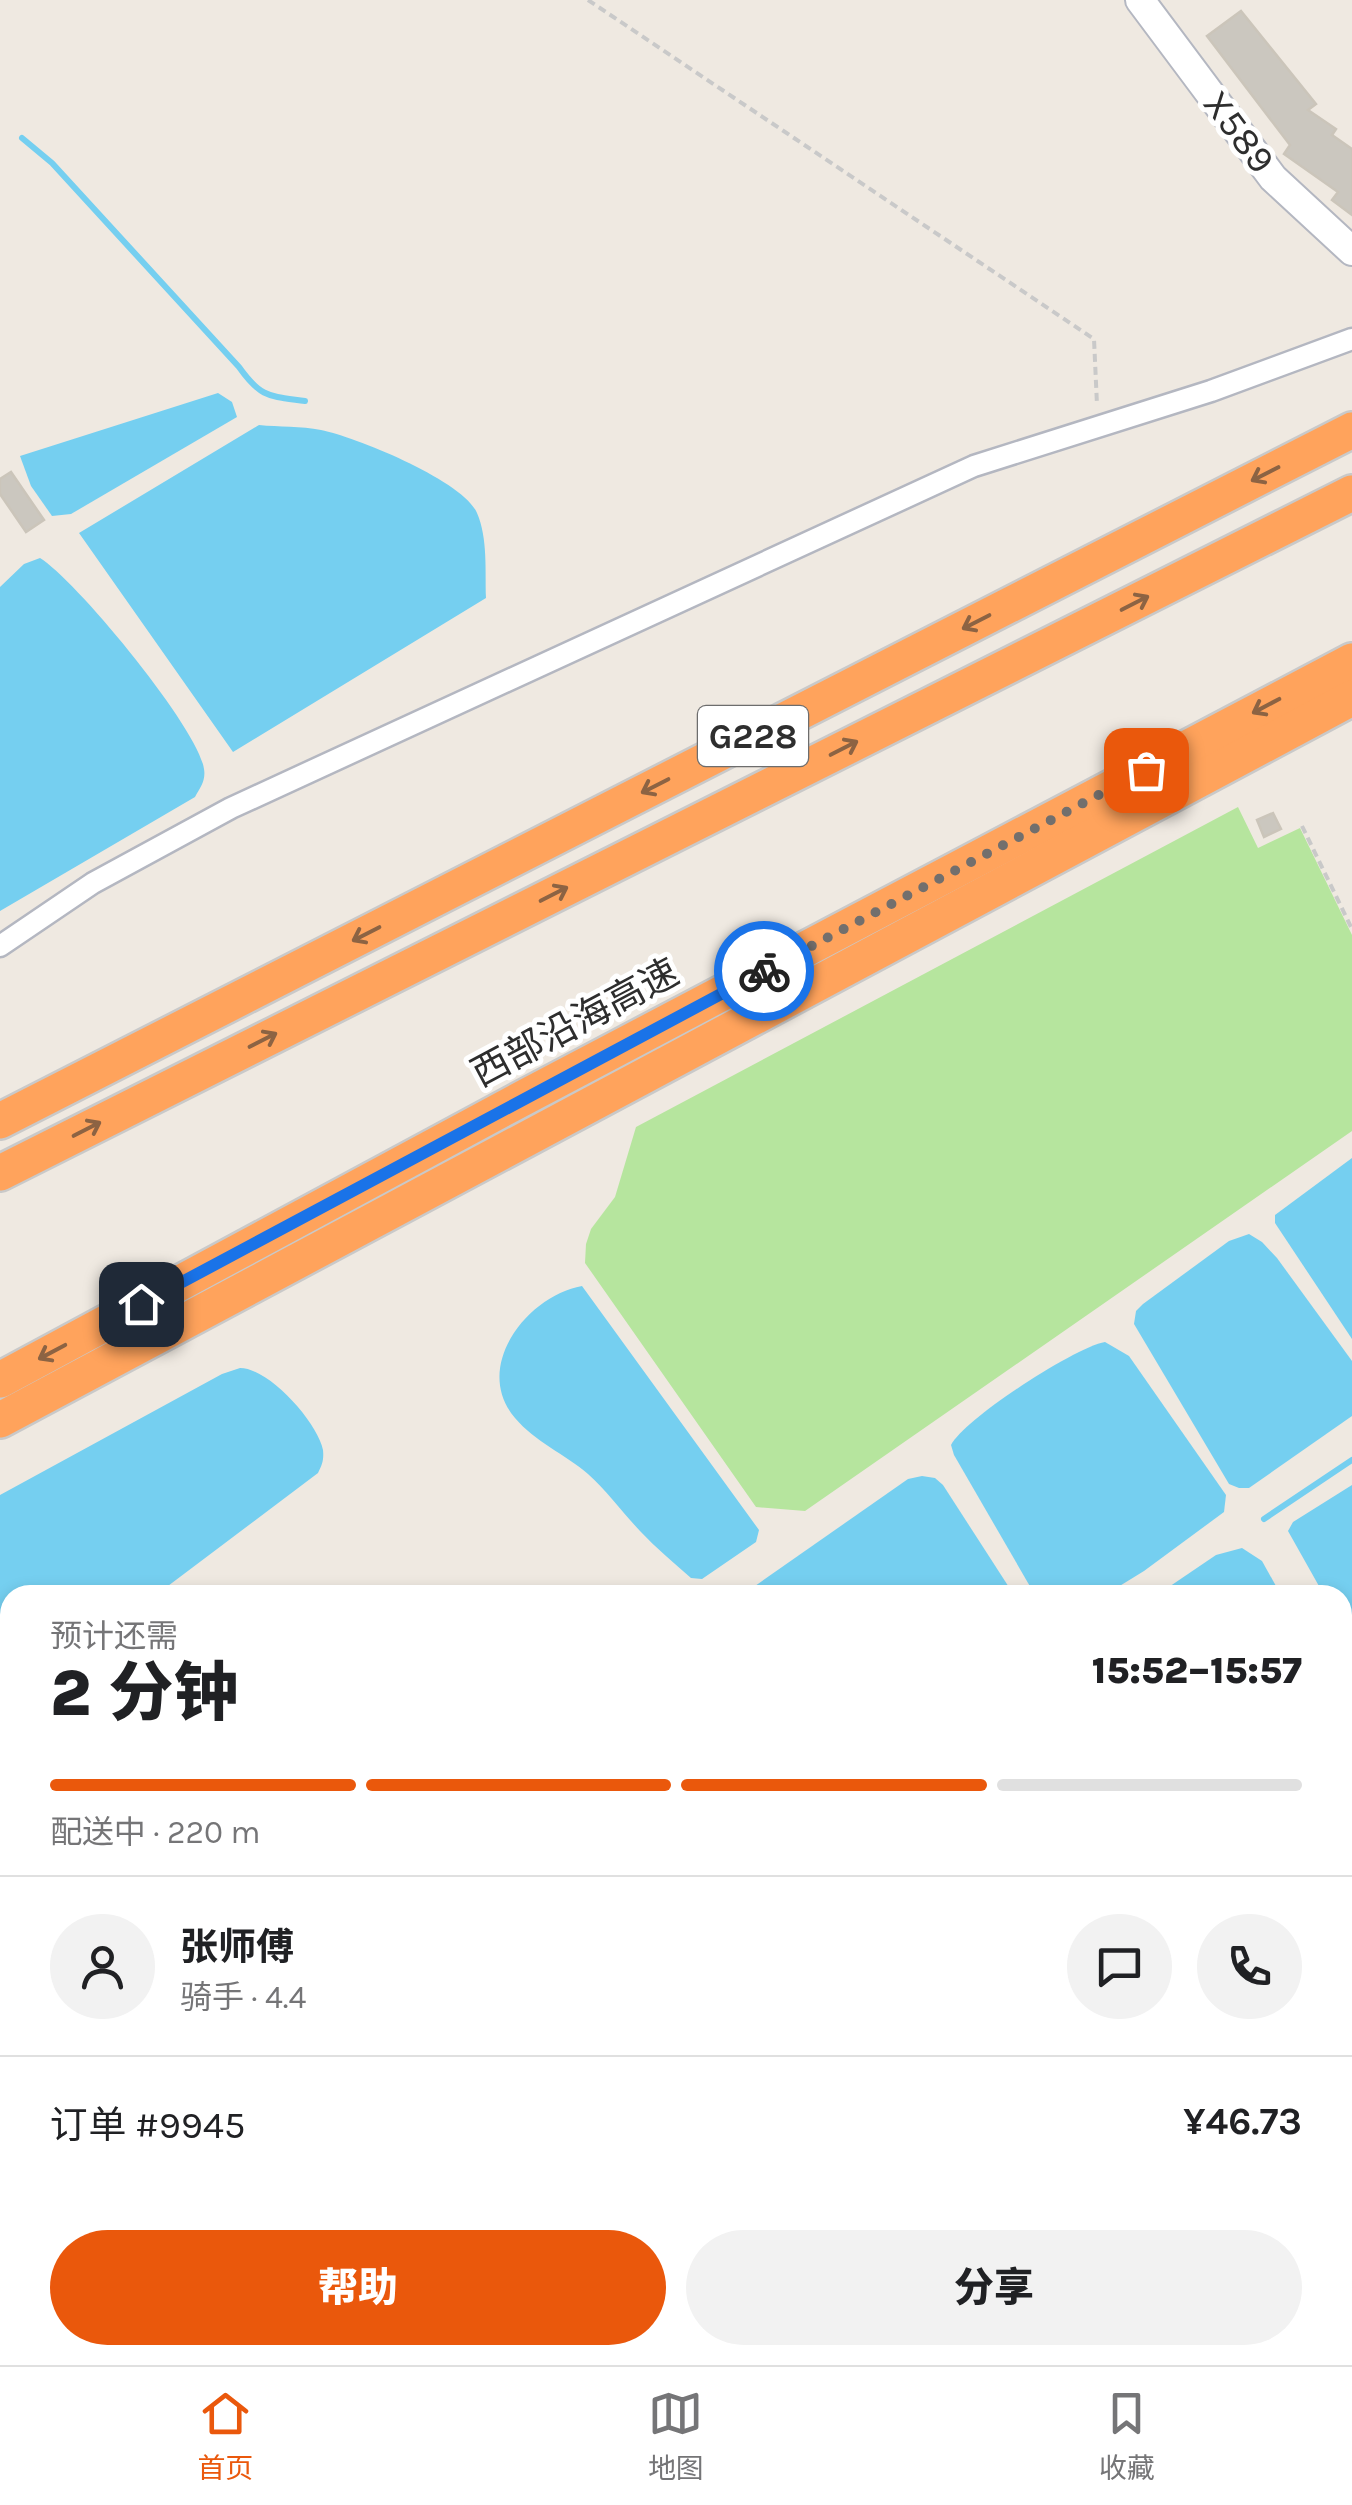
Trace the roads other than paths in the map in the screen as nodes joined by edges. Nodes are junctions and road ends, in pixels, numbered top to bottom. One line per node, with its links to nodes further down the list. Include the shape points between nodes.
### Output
1 (1140, 0): 2 (street, X589 / X589, via 1273,178)
2 (1352, 250)
3 (1352, 339): 8 (street, via 974,466 231,808 93,883)
4 (1352, 430): 9 (highway, G228, one-way to 9)
5 (1352, 494): 10 (highway, G228, one-way to 5)
6 (1352, 661): 11 (highway, 西部沿海高速, one-way to 11)
7 (1352, 700): 12 (highway, 西部沿海高速)
8 (0, 946)
9 (0, 1121)
10 (0, 1173)
11 (0, 1380)
12 (0, 1420)

